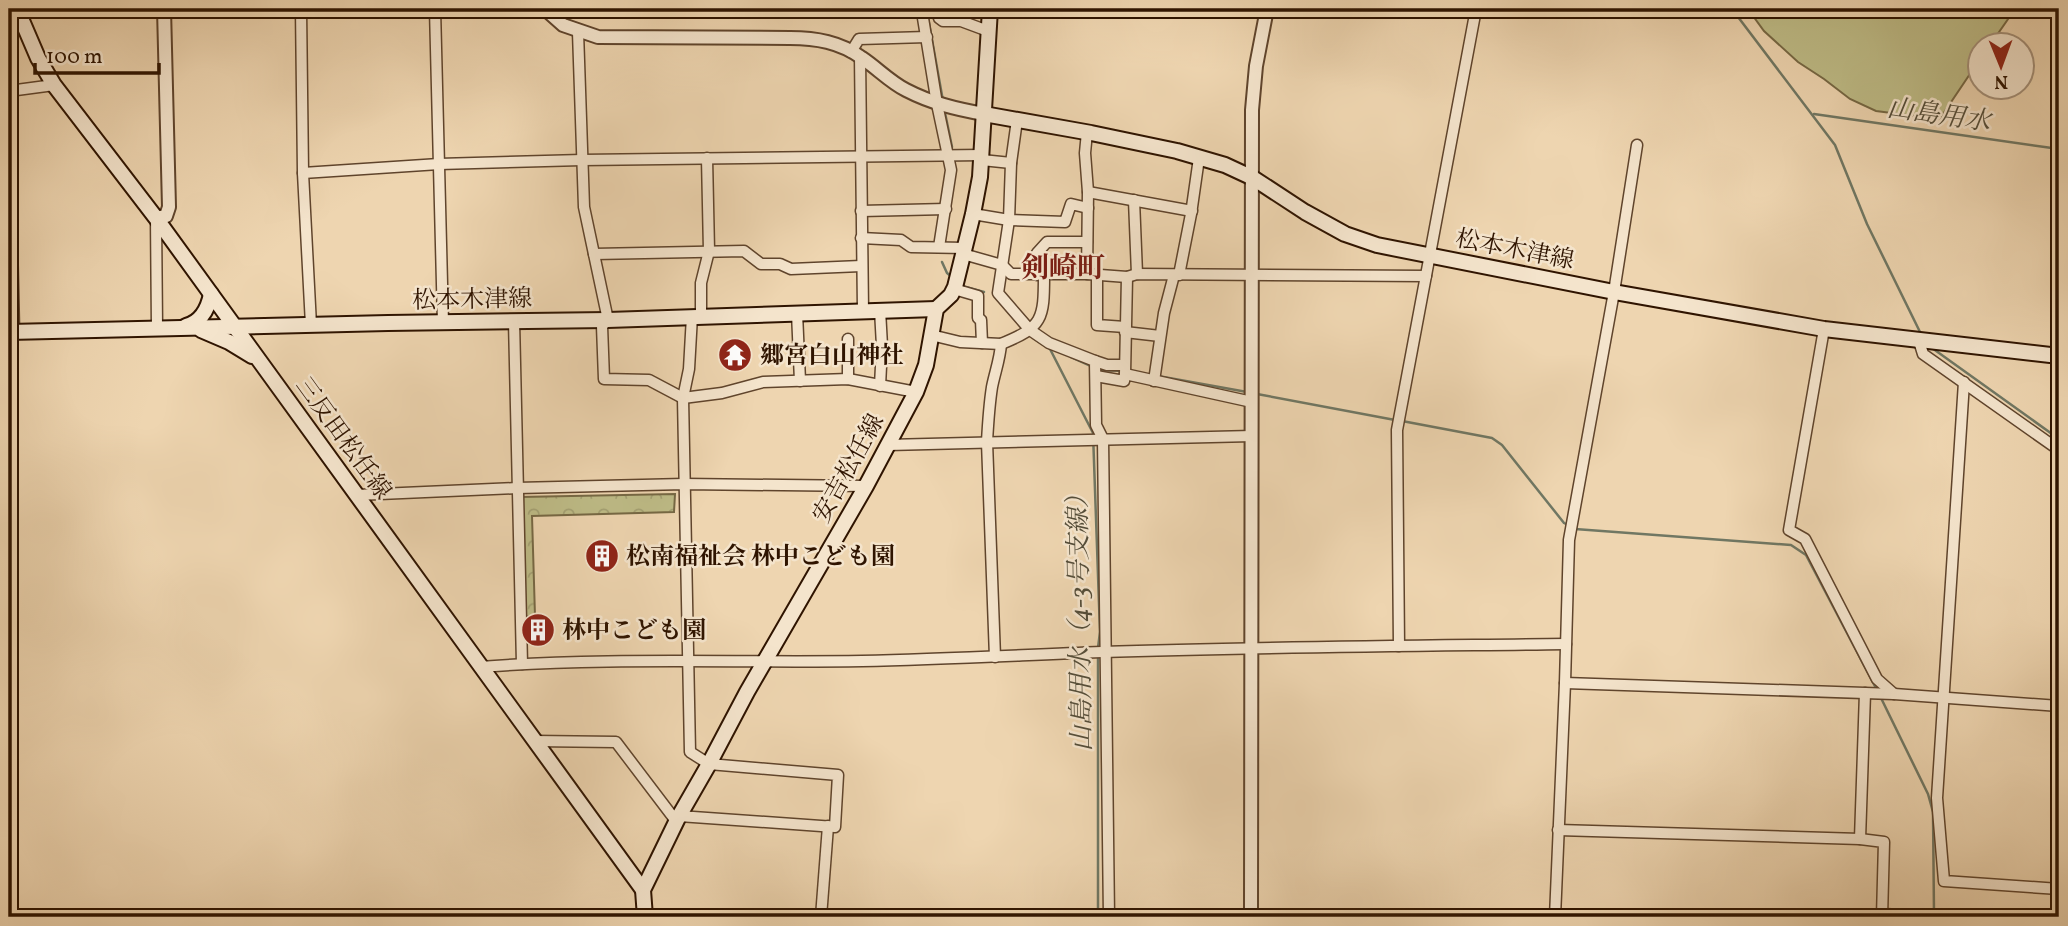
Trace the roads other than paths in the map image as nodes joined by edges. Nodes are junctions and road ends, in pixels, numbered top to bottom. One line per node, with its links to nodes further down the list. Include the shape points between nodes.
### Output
1 (17, 9): 15 (main road, 三反田松任線)
2 (164, 9): 40 (street, via 169,207 166,216)
3 (301, 9): 31 (street)
4 (435, 9): 30 (street)
5 (545, 9): 12 (street)
6 (920, 9): 13 (street)
7 (937, 9): 11 (street, via 943,21 961,21)
8 (990, 9): 11 (main road)
9 (1267, 9): 32 (street, via 1253,99)
10 (1476, 9): 50 (street)
11 (988, 31): 19 (main road)
12 (578, 32): 14 (street, via 598,37 813,38); 28 (street)
13 (927, 37): 14 (street, via 859,39); 17 (street)
14 (855, 54): 17 (street, via 902,88); 24 (street)
15 (54, 85): 16 (street); 40 (main road, 三反田松任線)
16 (9, 91)
17 (942, 105): 19 (street); 23 (street)
18 (9, 108): 78 (street)
19 (984, 114): 20 (main road, 松本木津線); 25 (main road)
20 (1017, 120): 21 (main road, 松本木津線); 29 (street)
21 (1087, 132): 26 (main road, 松本木津線); 33 (street)
22 (1637, 145): 60 (street)
23 (953, 155): 24 (street); 25 (street); 36 (street)
24 (860, 157): 27 (street); 37 (street)
25 (982, 158): 29 (street); 39 (main road)
26 (1199, 158): 32 (main road, 松本木津線); 38 (street)
27 (707, 159): 28 (street); 47 (street)
28 (582, 160): 30 (street); 49 (street, via 584,207)
29 (1012, 163): 41 (street)
30 (439, 164): 31 (street); 69 (street)
31 (303, 173): 70 (street)
32 (1253, 178): 50 (main road, 松本木津線, via 1345,234); 56 (street)
33 (1088, 191): 34 (street); 35 (street)
34 (1134, 200): 38 (street); 57 (street)
35 (1088, 208): 42 (street, via 1071,204 1065,222); 45 (street)
36 (946, 209): 37 (street); 46 (street)
37 (861, 211): 43 (street)
38 (1192, 211): 55 (street)
39 (973, 214): 41 (street); 48 (main road)
40 (156, 218): 61 (main road, 三反田松任線); 74 (street)
41 (1009, 220): 42 (street); 51 (street)
42 (1046, 223): 44 (street)
43 (861, 238): 46 (street); 52 (street)
44 (1047, 242): 45 (street); 53 (street, via 1037,253)
45 (1087, 242): 54 (street)
46 (939, 247): 48 (street)
47 (709, 251): 49 (street); 52 (street, via 744,251 761,264 791,269); 66 (street)
48 (964, 251): 51 (street); 59 (main road)
49 (594, 254): 67 (street)
50 (1430, 256): 58 (street); 60 (main road, 松本木津線)
51 (1002, 265): 53 (street, via 1011,274); 76 (street, via 998,293)
52 (861, 266): 64 (street)
53 (1041, 275): 54 (street); 76 (street, via 1044,307)
54 (1092, 275): 57 (street); 77 (street, via 1097,325)
55 (1176, 275): 56 (street); 57 (street); 80 (street)
56 (1252, 275): 58 (street); 96 (street)
57 (1132, 276): 77 (street)
58 (1426, 276): 108 (street, via 1399,421)
59 (955, 283): 62 (main road, via 951,295); 83 (street, via 978,296)
60 (1614, 292): 75 (main road, 松本木津線); 107 (street, via 1570,530)
61 (211, 294): 71 (main road, 三反田松任線); 72 (main road, via 239,316); 73 (main road, via 200,319)
62 (936, 309): 63 (main road, 松本木津線); 79 (main road, 安吉松任線)
63 (880, 310): 64 (main road, 松本木津線); 94 (street)
64 (863, 312): 65 (main road, 松本木津線)
65 (797, 313): 66 (main road, 松本木津線); 92 (street)
66 (697, 316): 67 (main road, 松本木津線); 97 (street)
67 (608, 320): 68 (main road, 松本木津線); 97 (street, via 602,326 604,379 649,380)
68 (514, 321): 69 (main road, 松本木津線); 105 (street)
69 (443, 323): 70 (main road, 松本木津線)
70 (311, 325): 72 (main road, 松本木津線)
71 (233, 326): 72 (main road, 松本木津線); 73 (main road, 松本木津線); 86 (main road, 三反田松任線)
72 (271, 326): 86 (main road, via 252,340)
73 (185, 327): 74 (main road, 松本木津線); 86 (main road, via 229,342)
74 (157, 328): 78 (main road, 松本木津線)
75 (1824, 329): 82 (main road, 松本木津線); 118 (street, via 1789,530 1805,539 1877,679)
76 (1030, 330): 84 (street); 87 (street, via 1049,343)
77 (1125, 330): 80 (street); 88 (street)
78 (11, 332)
79 (931, 335): 83 (street); 95 (main road, 安吉松任線)
80 (1160, 336): 90 (street)
81 (848, 339): 91 (street)
82 (1919, 341): 85 (main road, 松本木津線); 93 (street, via 1923,354)
83 (982, 343): 84 (street)
84 (1001, 344): 100 (street)
85 (2059, 356)
86 (258, 360): 106 (main road, 三反田松任線)
87 (1096, 361): 88 (street); 89 (street)
88 (1125, 371): 89 (street, via 1124,381); 90 (street)
89 (1096, 376): 99 (street)
90 (1154, 377): 96 (street)
91 (848, 379): 92 (street); 94 (street)
92 (800, 381): 97 (street, via 763,382)
93 (1964, 382): 102 (street); 119 (street)
94 (880, 386): 95 (street)
95 (916, 392): 101 (main road, 安吉松任線)
96 (1252, 396): 98 (street)
97 (683, 398): 103 (street)
98 (1252, 436): 99 (street); 109 (street)
99 (1097, 439): 100 (street); 110 (street)
100 (986, 442): 101 (street); 111 (street)
101 (888, 445): 104 (main road, 安吉松任線)
102 (2059, 450)
103 (684, 484): 104 (street); 105 (street); 112 (street)
104 (866, 486): 113 (main road, 安吉松任線)
105 (517, 488): 106 (street); 114 (street)
106 (357, 495): 115 (main road, 三反田松任線)
107 (1566, 644): 108 (street); 116 (street)
108 (1399, 646): 109 (street)
109 (1251, 649): 110 (street); 133 (street)
110 (1100, 652): 111 (street); 132 (street)
111 (995, 657): 113 (street)
112 (688, 660): 113 (street); 114 (street); 122 (street, via 690,752)
113 (765, 661): 122 (main road, 安吉松任線)
114 (522, 664): 115 (street)
115 (480, 667): 121 (main road, 三反田松任線)
116 (1565, 683): 117 (street); 125 (street)
117 (1874, 694): 118 (street); 126 (street)
118 (1894, 694): 119 (street)
119 (1944, 699): 120 (street); 127 (street, via 1937,798 1944,881)
120 (2059, 706)
121 (534, 740): 123 (street, via 616,742); 128 (main road, 三反田松任線)
122 (709, 764): 123 (main road, 安吉松任線); 124 (street, via 838,775 835,827)
123 (678, 819): 124 (street); 128 (main road, 安吉松任線)
124 (828, 826): 131 (street)
125 (1558, 830): 126 (street); 134 (street)
126 (1860, 839): 129 (street, via 1884,842)
127 (2059, 889)
128 (643, 890): 130 (main road, 安吉松任線)
129 (1882, 916): 135 (street)
130 (645, 917)
131 (821, 917)
132 (1109, 917)
133 (1251, 917)
134 (1555, 917)
135 (1930, 917): 136 (street)
136 (1937, 917)

